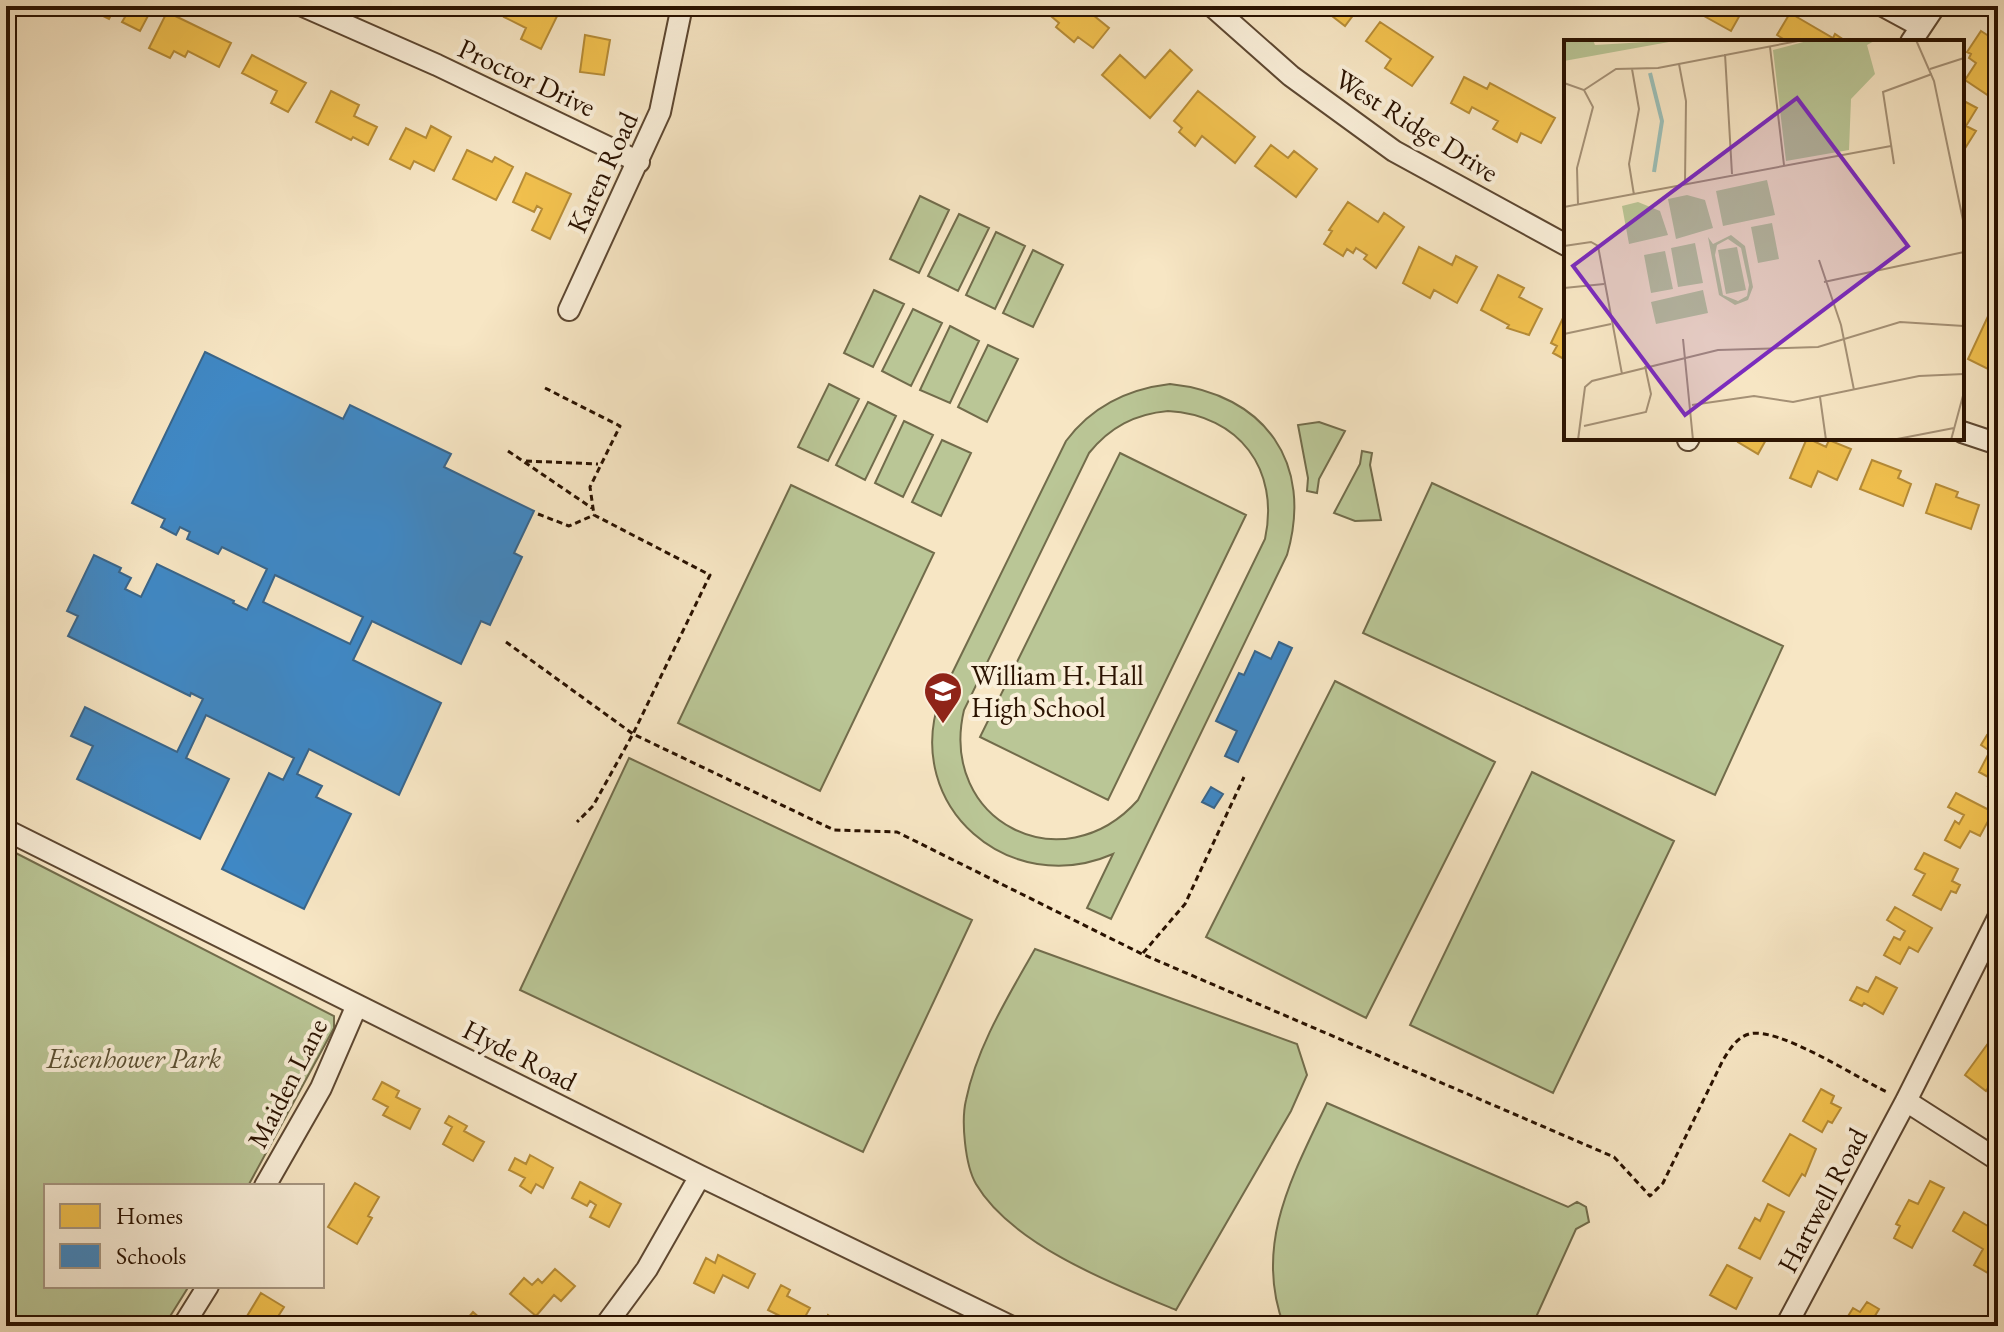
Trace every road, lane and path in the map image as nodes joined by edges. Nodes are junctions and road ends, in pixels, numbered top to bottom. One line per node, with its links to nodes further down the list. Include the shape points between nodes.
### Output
1 (303, 6): 7 (street, Proctor Drive)
2 (682, 6): 7 (street, Karen Road, via 666,93)
3 (1212, 6): 8 (street, West Ridge Drive, via 1291,76 1394,151)
4 (1883, 6): 6 (street)
5 (1935, 6): 6 (street)
6 (1916, 34)
7 (639, 162): 9 (street, Karen Road)
8 (1564, 244)
9 (569, 310)
10 (545, 388): 15 (path, via 620,426)
11 (1964, 433): 12 (street)
12 (1998, 444)
13 (508, 451): 14 (path)
14 (522, 460): 15 (path); 16 (path)
15 (600, 464): 16 (path, via 590,487)
16 (592, 508): 18 (path)
17 (538, 514): 18 (path, via 569,526)
18 (594, 515): 20 (path, via 710,575)
19 (506, 642): 20 (path)
20 (633, 734): 22 (path, via 593,806); 25 (path, via 834,830 897,832)
21 (1244, 777): 25 (path, via 1185,904)
22 (577, 822)
23 (6, 830): 26 (street, Hyde Road)
24 (1998, 918): 27 (street, Hartwell Road)
25 (1142, 954): 27 (path, via 1614,1157 1650,1196 1663,1183 1723,1060 1734,1042 1749,1034 1767,1032)
26 (357, 1005): 29 (street, Hyde Road); 30 (street, Maiden Lane, via 321,1088)
27 (1906, 1101): 28 (street); 35 (street, Hartwell Road)
28 (1998, 1160)
29 (700, 1176): 32 (street, Hyde Road); 34 (street, via 647,1269)
30 (266, 1184)
31 (207, 1288): 33 (street)
32 (1007, 1325)
33 (183, 1326)
34 (605, 1326)
35 (1786, 1326)

